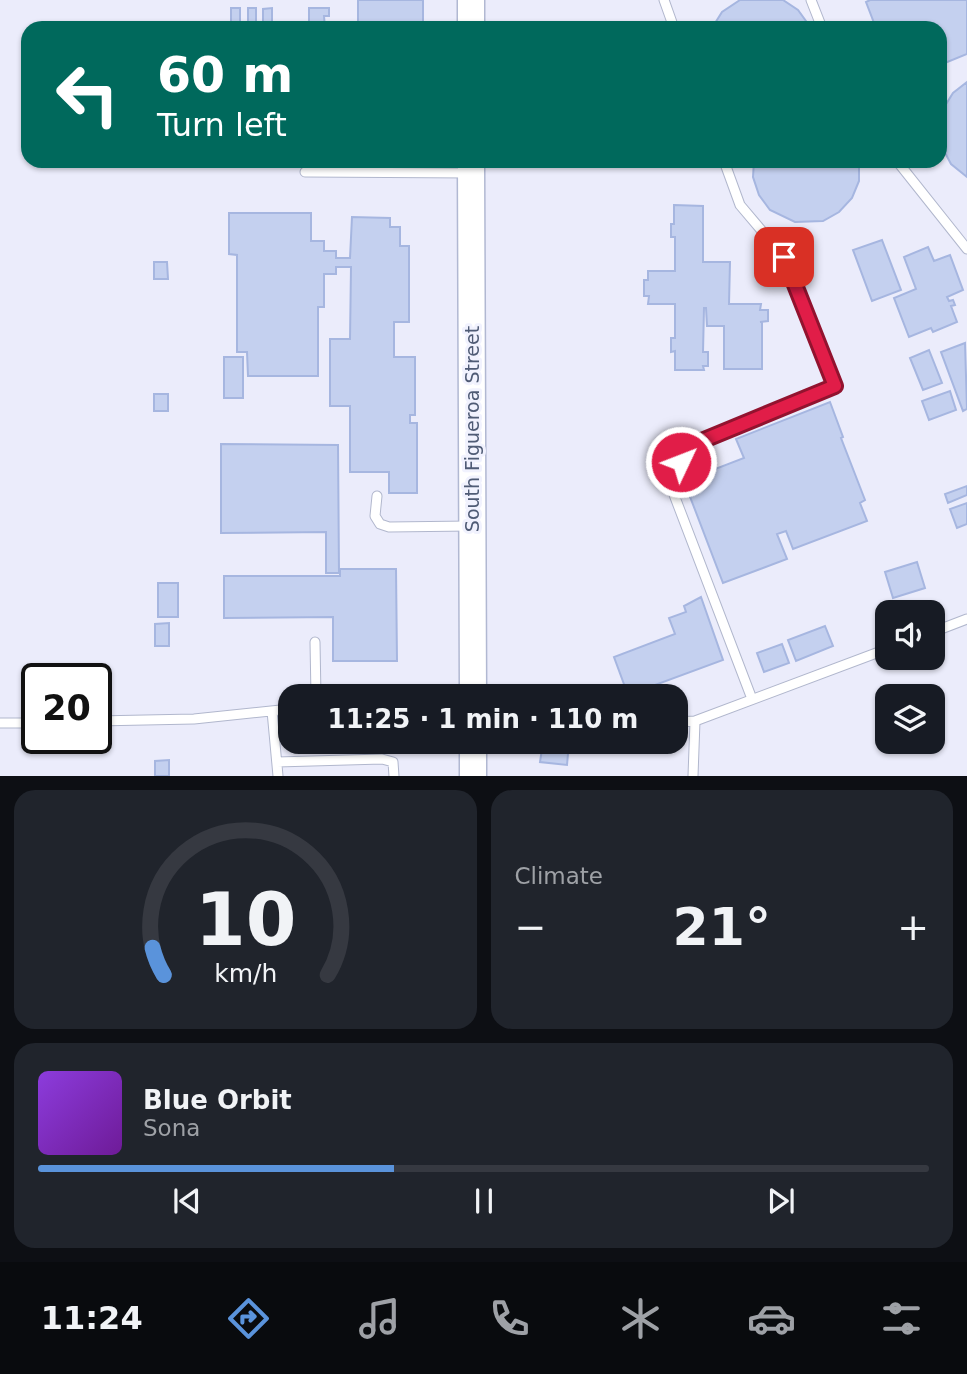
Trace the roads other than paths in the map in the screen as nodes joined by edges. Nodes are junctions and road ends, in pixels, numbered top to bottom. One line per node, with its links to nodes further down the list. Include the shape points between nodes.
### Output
1 (471, 0): 4 (main road)
2 (663, 0): 5 (lane)
3 (811, 0): 6 (lane)
4 (471, 21)
5 (671, 21)
6 (819, 21)
7 (438, 168): 11 (lane)
8 (471, 168): 14 (main road, South Figueroa Street)
9 (727, 168): 21 (lane, via 740,205 784,257 835,386 699,442 681,462 673,480 673,492)
10 (903, 168): 12 (lane)
11 (305, 172)
12 (967, 249)
13 (377, 496): 14 (lane, via 375,516 389,527)
14 (472, 526): 20 (main road, South Figueroa Street)
15 (967, 619): 16 (lane)
16 (945, 627)
17 (315, 642): 19 (lane)
18 (875, 653): 21 (lane)
19 (316, 684)
20 (472, 684)
21 (752, 699): 26 (lane)
22 (278, 710): 23 (lane)
23 (272, 711): 24 (lane); 30 (lane)
24 (112, 721)
25 (688, 721): 26 (lane)
26 (695, 721): 34 (lane)
27 (0, 723): 28 (lane)
28 (21, 723)
29 (473, 754): 33 (main road)
30 (277, 762): 31 (lane); 32 (lane, via 382,759 393,762)
31 (278, 775)
32 (394, 775)
33 (473, 775)
34 (693, 775)

